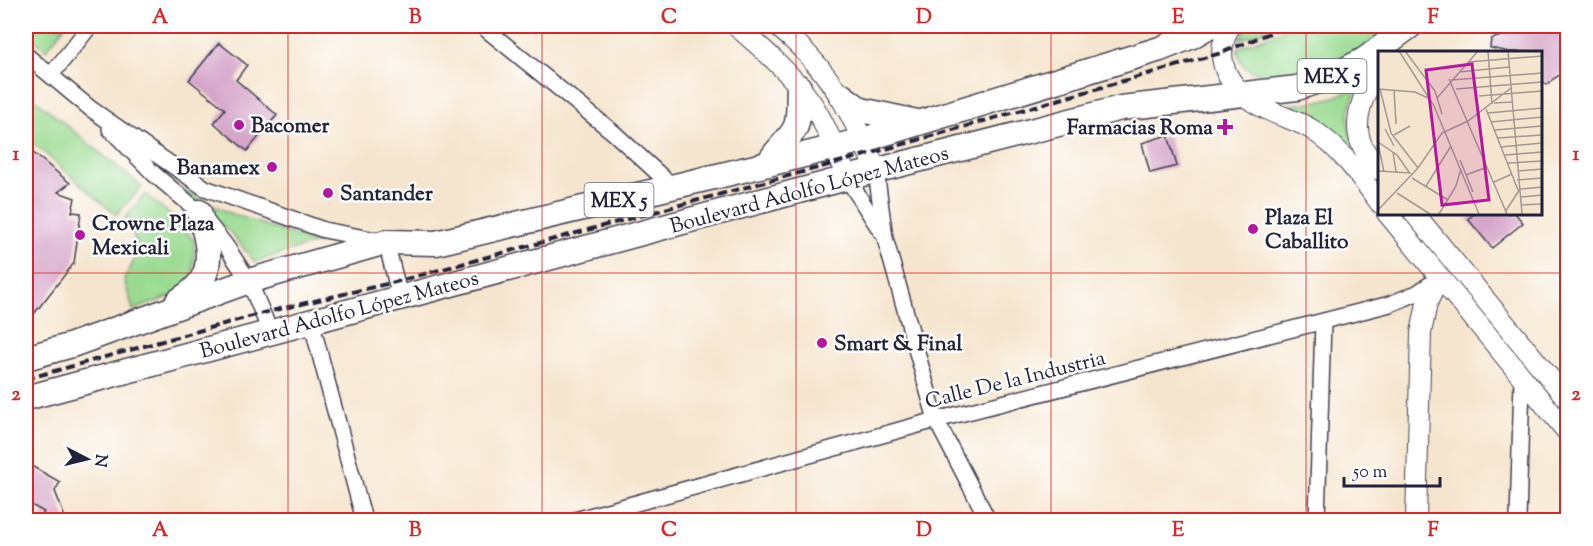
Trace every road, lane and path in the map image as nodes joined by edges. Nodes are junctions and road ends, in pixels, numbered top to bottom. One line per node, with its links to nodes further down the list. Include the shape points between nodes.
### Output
1 (90, 26): 10 (street)
2 (482, 26): 22 (street, via 614,133)
3 (736, 26): 11 (street, via 774,58)
4 (777, 26): 13 (street, via 804,48)
5 (1209, 26): 15 (main road, Boulevard Adolfo López Mateos / MEX 5, via 1160,49)
6 (1230, 26): 12 (street, via 1223,37 1221,53 1224,70)
7 (1400, 34): 12 (main road, Boulevard Adolfo López Mateos / MEX 5, via 1333,76 1297,88)
8 (26, 55): 10 (street)
9 (1378, 69): 19 (street, via 1370,82 1357,129 1364,150)
10 (51, 75): 14 (street)
11 (799, 87): 17 (street, via 823,123); 18 (main road, via 795,127)
12 (1241, 94): 20 (main road, Boulevard Adolfo López Mateos / MEX 5, via 1121,108); 23 (street, via 1310,128 1354,168)
13 (841, 95): 15 (main road, via 861,110); 16 (street)
14 (91, 109): 24 (street, via 154,174); 28 (street, via 206,188 324,230)
15 (922, 123): 16 (main road, Boulevard Adolfo López Mateos / MEX 5)
16 (863, 140): 17 (main road, Boulevard Adolfo López Mateos / MEX 5); 20 (street)
17 (832, 146): 18 (main road, Boulevard Adolfo López Mateos / MEX 5); 21 (street)
18 (768, 164): 22 (main road, Boulevard Adolfo López Mateos / MEX 5)
19 (1378, 168)
20 (876, 171): 21 (main road, Boulevard Adolfo López Mateos / MEX 5); 27 (street)
21 (847, 178): 27 (street); 32 (main road, Boulevard Adolfo López Mateos / MEX 5)
22 (672, 186): 28 (main road, Boulevard Adolfo López Mateos / MEX 5, via 436,243)
23 (1378, 200)
24 (199, 212): 31 (street); 33 (main road, via 208,251 204,275 199,285)
25 (1388, 214): 30 (street)
26 (1415, 214): 29 (street)
27 (885, 238): 41 (street)
28 (386, 242): 31 (main road, Boulevard Adolfo López Mateos / MEX 5); 32 (street)
29 (1456, 262): 30 (street, Calle De la Industria); 40 (street)
30 (1439, 278): 35 (street, Calle De la Industria, via 1390,304); 38 (street); 47 (street, via 1426,303 1421,333)
31 (249, 281): 33 (main road, Boulevard Adolfo López Mateos / MEX 5); 36 (street)
32 (400, 297): 34 (main road, Boulevard Adolfo López Mateos / MEX 5)
33 (166, 311): 37 (main road, Boulevard Adolfo López Mateos / MEX 5)
34 (311, 321): 36 (main road, Boulevard Adolfo López Mateos / MEX 5); 43 (street)
35 (1323, 322): 41 (street, Calle De la Industria); 46 (street)
36 (270, 331): 39 (main road, Boulevard Adolfo López Mateos / MEX 5)
37 (26, 358)
38 (1522, 380): 42 (street); 48 (street)
39 (26, 398)
40 (1568, 400)
41 (936, 420): 44 (street, Calle De la Industria); 45 (street)
42 (1568, 433)
43 (364, 520)
44 (575, 520)
45 (988, 520)
46 (1317, 520)
47 (1416, 520)
48 (1518, 520)

